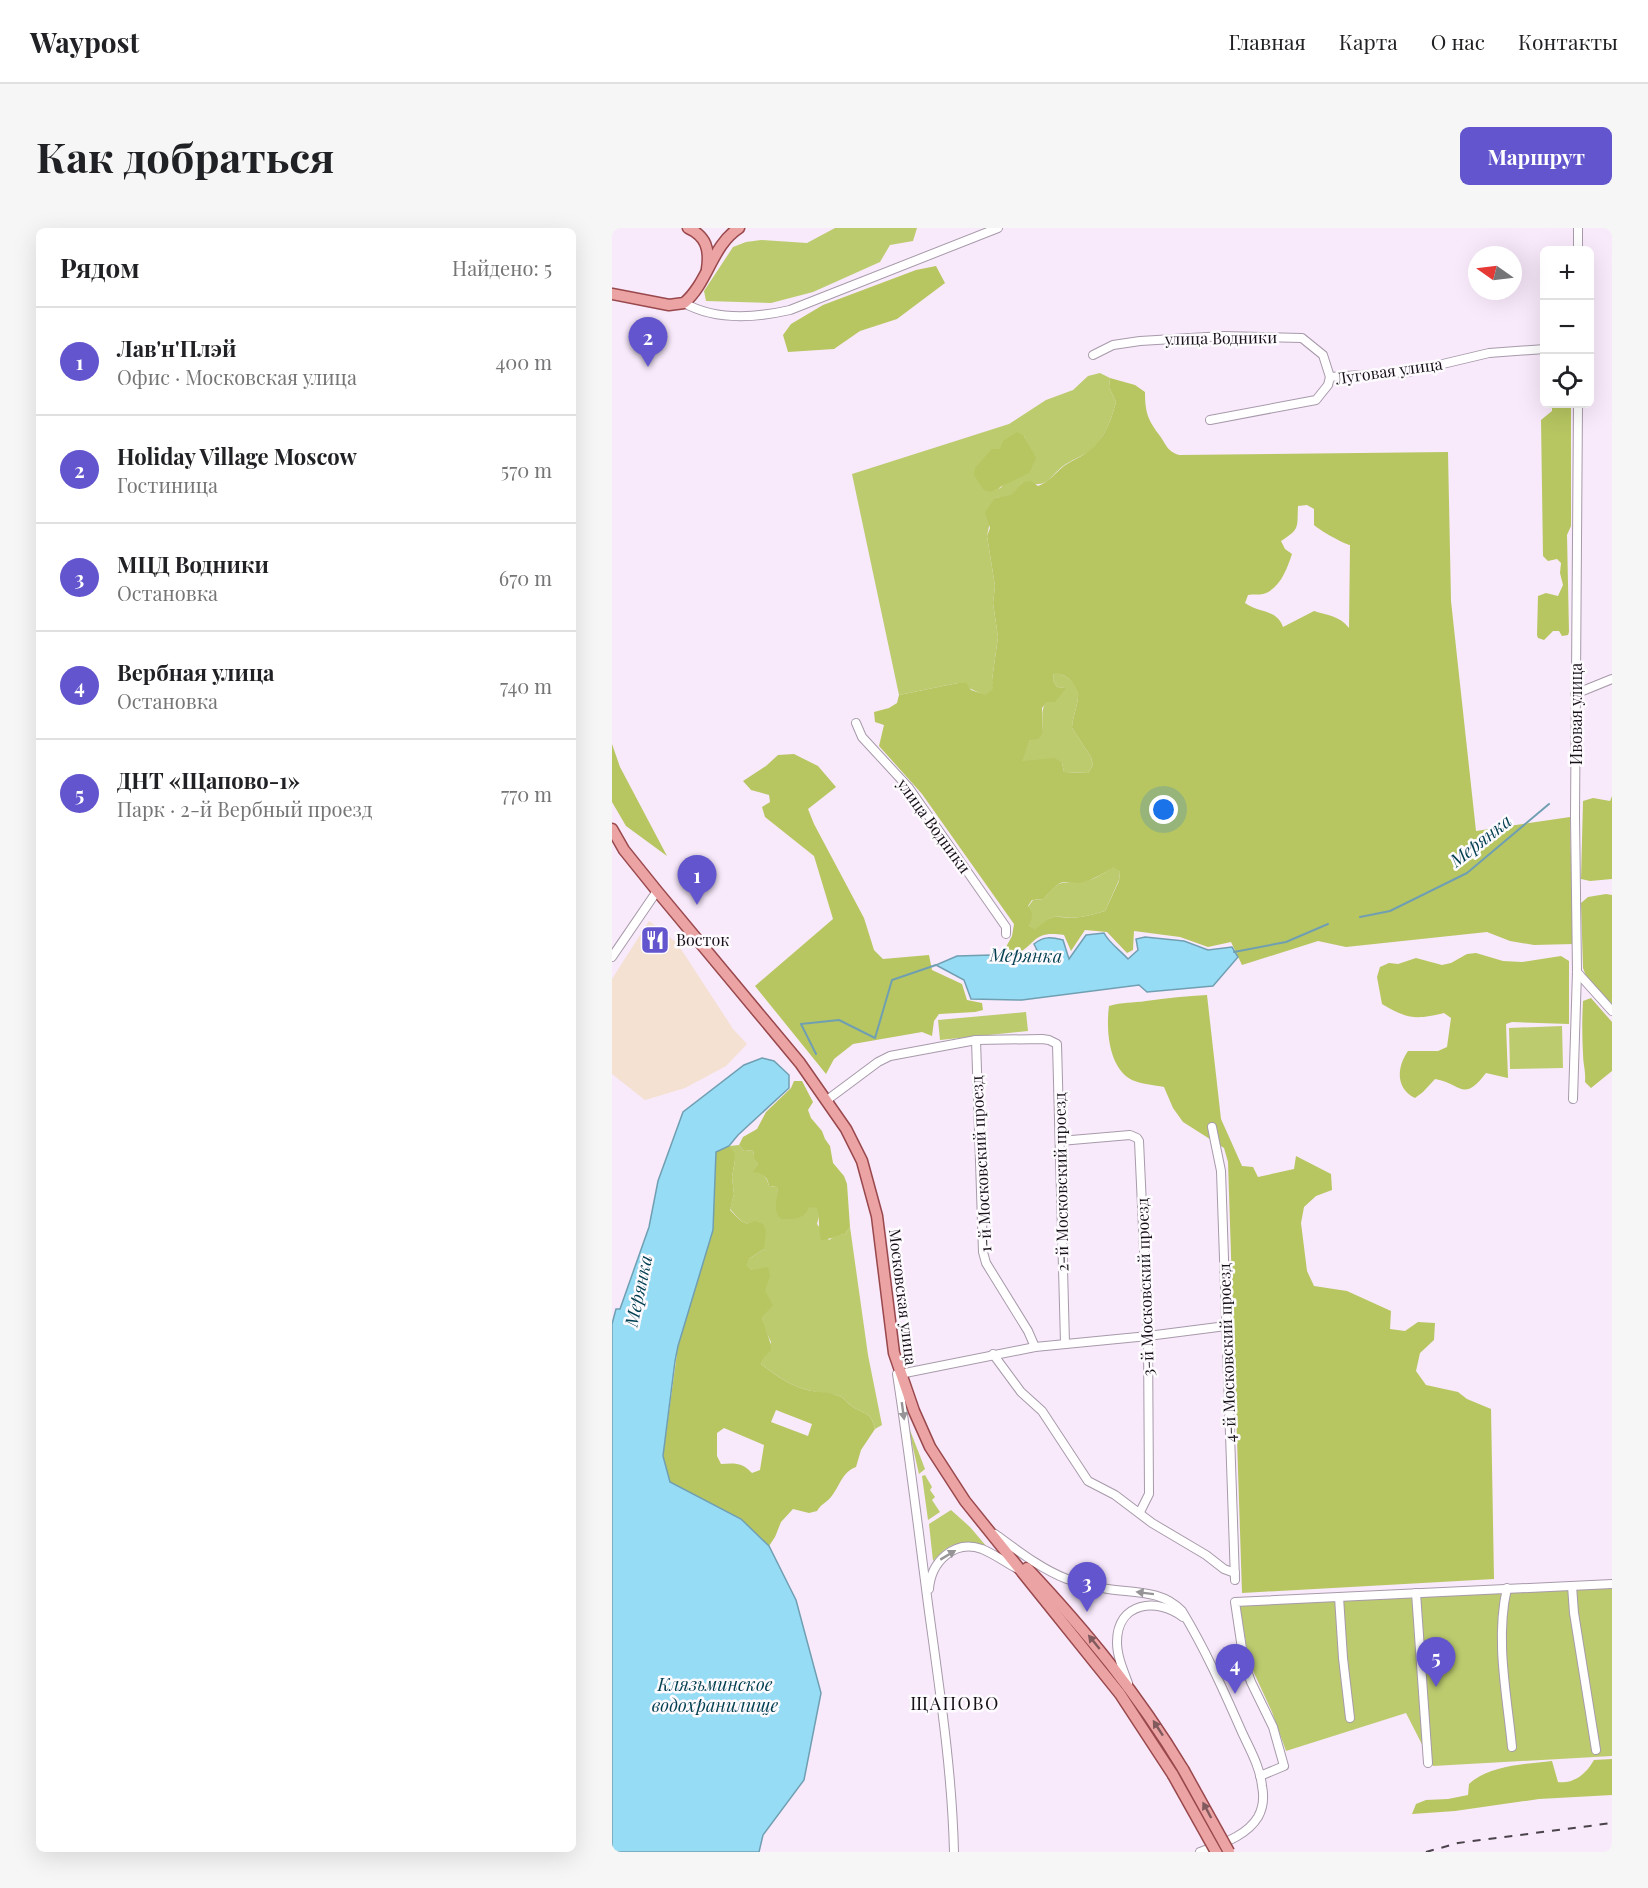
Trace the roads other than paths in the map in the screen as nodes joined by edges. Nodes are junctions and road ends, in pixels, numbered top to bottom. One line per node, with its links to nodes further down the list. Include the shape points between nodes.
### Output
1 (688, 228): 6 (main road, via 706,242)
2 (739, 228): 6 (main road, via 726,240)
3 (998, 228): 8 (street, via 790,310 754,317 735,316 700,311)
4 (1578, 228): 5 (street)
5 (1578, 246)
6 (707, 272): 8 (main road)
7 (612, 294): 8 (main road, via 669,305)
8 (684, 303)
9 (1540, 349): 11 (street, Луговая улица, via 1489,353 1409,372)
10 (1093, 355): 11 (street, улица Водники, via 1113,345 1140,341 1224,336 1302,338 1323,355)
11 (1330, 377): 13 (street, Луговая улица, via 1316,400)
12 (1578, 408): 15 (street, Ивовая улица)
13 (1210, 420)
14 (1612, 679): 15 (street)
15 (1575, 694): 21 (street, Ивовая улица)
16 (856, 723): 19 (street, улица Водники, via 862,737 909,788 1006,927)
17 (612, 829): 18 (main road, Московская улица)
18 (657, 891): 20 (street); 25 (main road, Московская улица)
19 (1006, 934)
20 (612, 957)
21 (1577, 972): 22 (street); 24 (street, Ивовая улица)
22 (1612, 1011)
23 (976, 1040): 25 (street, via 890,1056); 27 (street, 2-й Московский проезд, via 1049,1040 1058,1046); 31 (street, 1-й Московский проезд, via 983,1252)
24 (1573, 1099)
25 (827, 1100): 32 (main road, Московская улица, via 862,1161 871,1189 882,1242)
26 (1212, 1127): 28 (street, 4-й Московский проезд, via 1221,1171)
27 (1060, 1141): 29 (street, 3-й Московский проезд, via 1130,1136 1139,1141); 30 (street, 2-й Московский проезд)
28 (1226, 1326): 29 (street); 35 (street, 4-й Московский проезд, via 1235,1576)
29 (1148, 1336): 30 (street); 35 (street, 3-й Московский проезд, via 1149,1494)
30 (1065, 1343): 31 (street)
31 (1035, 1347): 33 (street)
32 (894, 1353): 34 (main road); 44 (street, Московская улица, one-way to 44)
33 (993, 1354): 34 (street); 35 (street, via 1021,1392 1042,1411 1088,1480)
34 (900, 1374): 36 (main road, via 930,1447)
35 (1140, 1512)
36 (982, 1523): 37 (main road); 38 (main road)
37 (994, 1533): 45 (street, one-way to 37, via 1167,1599 1067,1579); 46 (main road, one-way to 37, via 1082,1626)
38 (1023, 1573): 44 (street, one-way to 38, via 933,1569 941,1558 960,1548 980,1548); 54 (main road, bridge, via 1120,1694 1173,1775)
39 (1612, 1584): 40 (street)
40 (1572, 1586): 41 (street); 49 (street)
41 (1507, 1588): 42 (street); 48 (street, via 1501,1633)
42 (1416, 1593): 43 (street); 50 (street)
43 (1338, 1597): 47 (street); 51 (street, via 1235,1602 1244,1662 1273,1727 1284,1766)
44 (928, 1605): 52 (street, Московская улица, via 952,1795)
45 (1191, 1625): 46 (street, via 1178,1613 1155,1605 1140,1606 1127,1615 1117,1643); 51 (street)
46 (1130, 1688): 55 (main road, one-way to 46, bridge, via 1183,1768)
47 (1350, 1718)
48 (1512, 1747)
49 (1596, 1749)
50 (1428, 1762)
51 (1260, 1776): 53 (street, via 1262,1807 1251,1825 1233,1838)
52 (954, 1852)
53 (1200, 1852)
54 (1216, 1852)
55 (1229, 1852)

